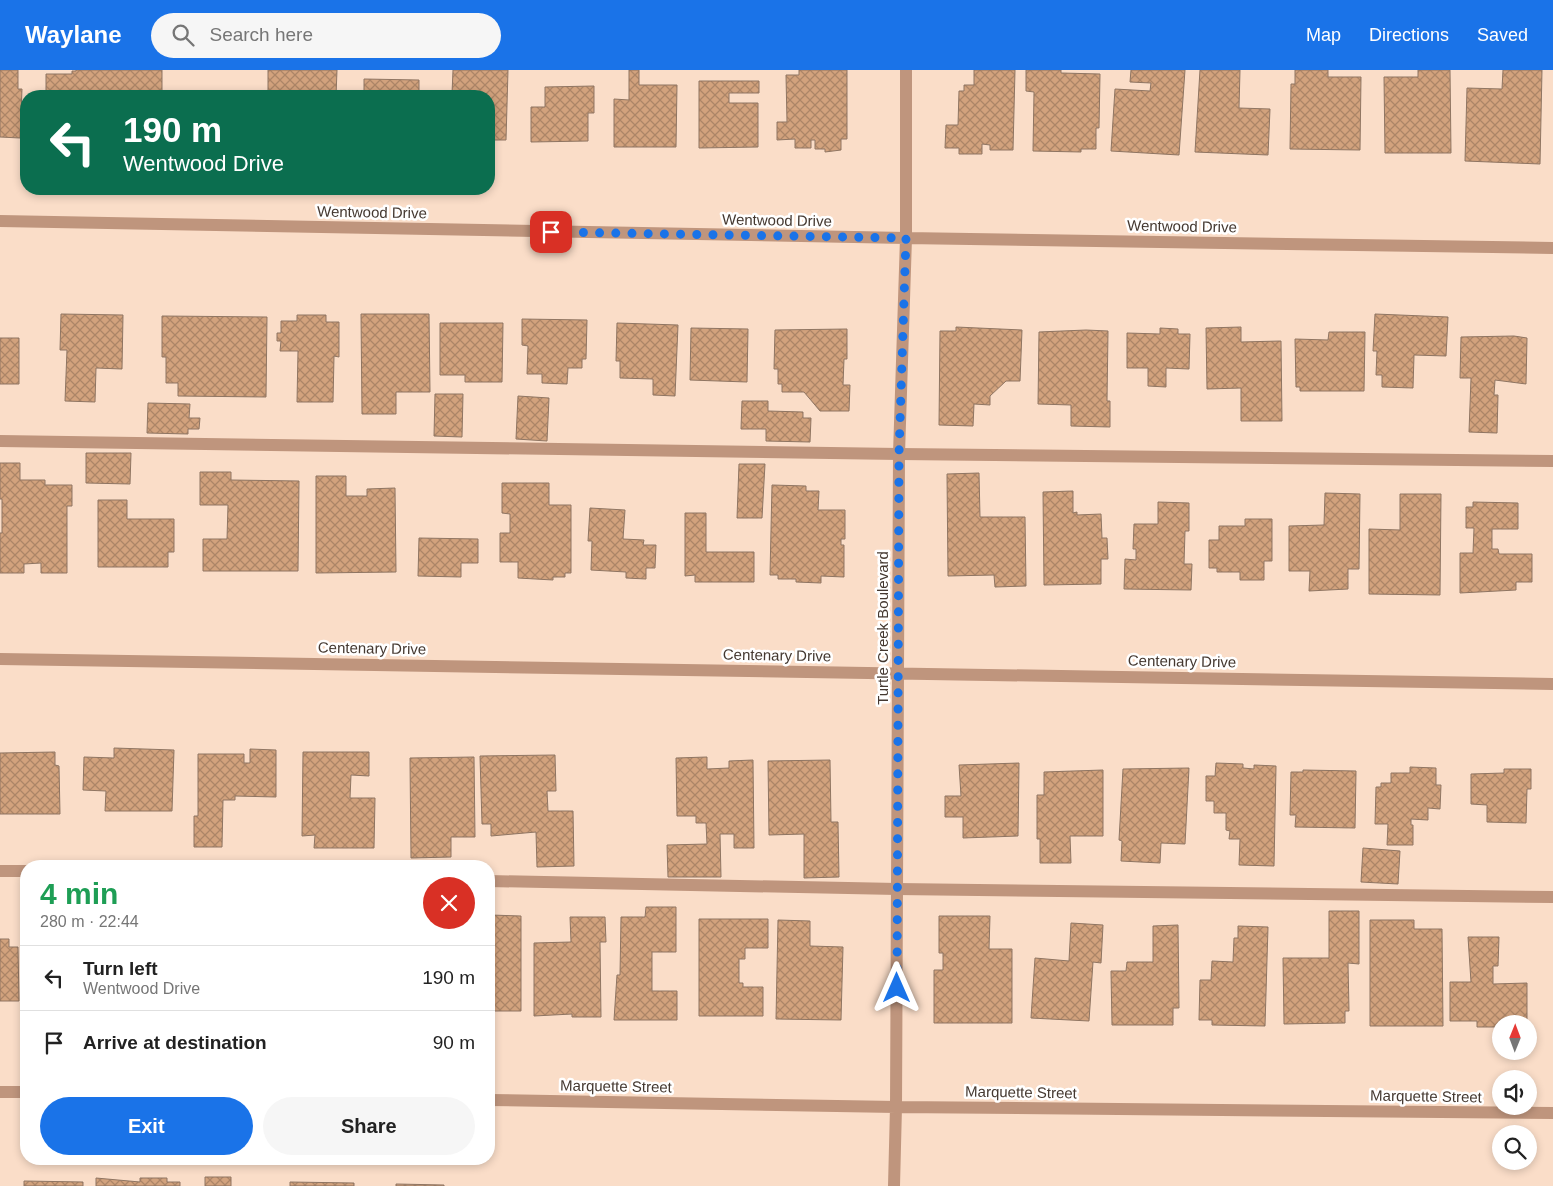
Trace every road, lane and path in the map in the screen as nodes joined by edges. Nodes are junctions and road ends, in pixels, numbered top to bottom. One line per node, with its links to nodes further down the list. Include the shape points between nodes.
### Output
1 (906, 70): 3 (street, Turtle Creek Boulevard)
2 (0, 221): 3 (street, Wentwood Drive)
3 (906, 238): 4 (street, Wentwood Drive); 6 (street, Turtle Creek Boulevard)
4 (1553, 248)
5 (0, 441): 6 (street)
6 (899, 454): 7 (street); 9 (street, Turtle Creek Boulevard)
7 (1553, 461)
8 (0, 659): 9 (street, Centenary Drive)
9 (899, 673): 10 (street, Centenary Drive); 14 (street, Turtle Creek Boulevard)
10 (1553, 684)
11 (0, 871): 12 (street)
12 (20, 871)
13 (495, 881): 14 (street)
14 (897, 889): 15 (street); 19 (street, Turtle Creek Boulevard)
15 (1553, 896)
16 (0, 1092): 17 (street)
17 (20, 1092)
18 (495, 1100): 19 (street, Marquette Street)
19 (896, 1106): 20 (street, Marquette Street); 21 (street, Turtle Creek Boulevard)
20 (1553, 1113)
21 (894, 1186)

